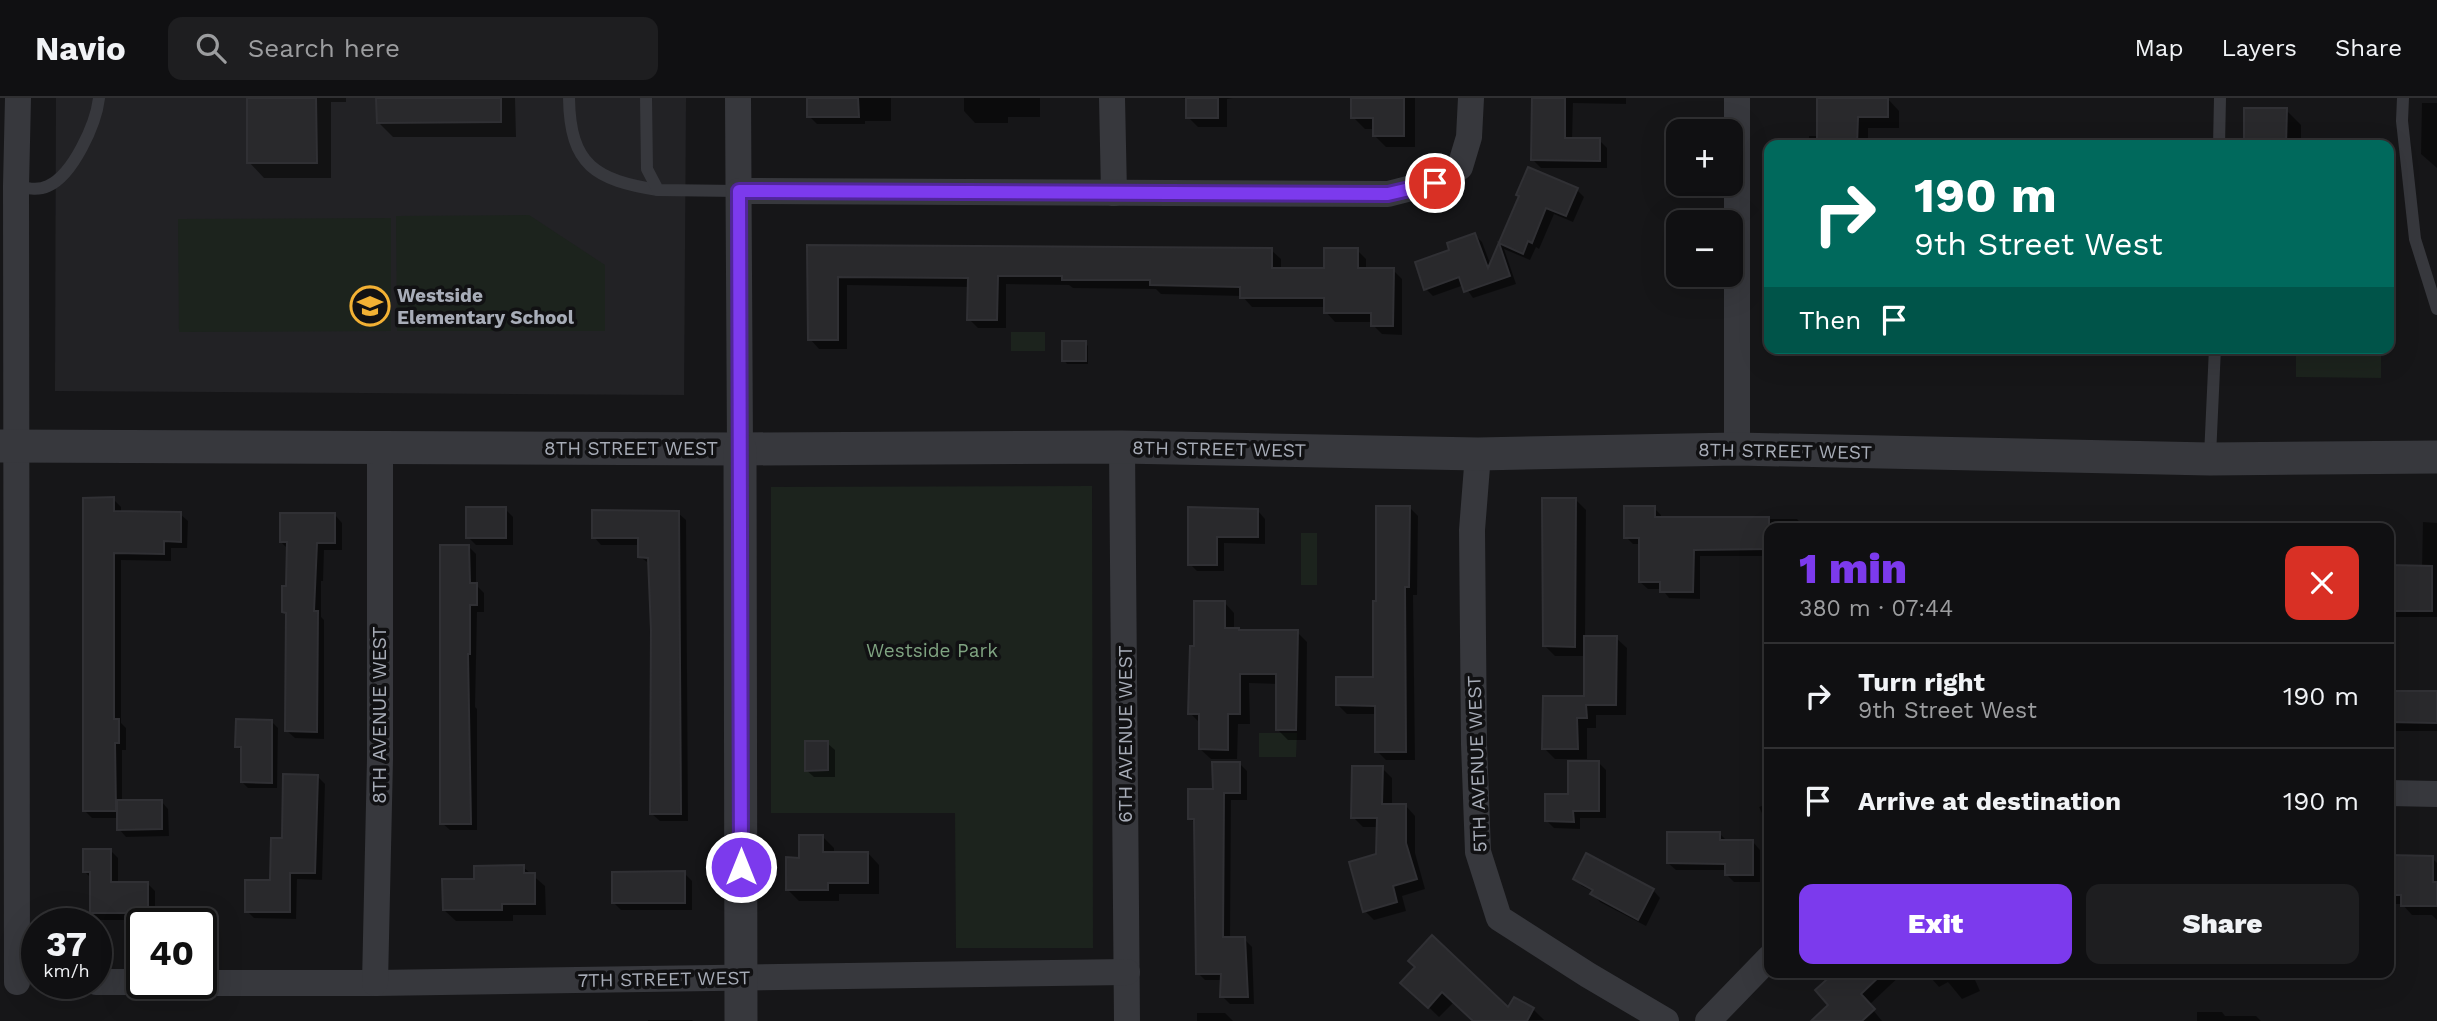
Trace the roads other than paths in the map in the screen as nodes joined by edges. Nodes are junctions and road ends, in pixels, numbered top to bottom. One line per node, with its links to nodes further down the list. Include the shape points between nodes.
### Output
1 (19, 98): 12 (street)
2 (99, 98): 12 (lane, via 72,165 50,186)
3 (569, 98): 13 (lane, via 575,143 586,164 625,184)
4 (646, 98): 13 (lane, via 647,169)
5 (738, 98): 14 (street)
6 (1112, 98): 15 (street)
7 (1471, 98): 15 (street, via 1469,138 1460,167 1435,183 1388,194)
8 (1737, 98): 22 (street)
9 (2220, 98): 11 (lane)
10 (2403, 98): 16 (lane, via 2416,239)
11 (2219, 140)
12 (8, 186): 18 (street)
13 (658, 190): 14 (lane)
14 (739, 191): 15 (street); 21 (street)
15 (1114, 193)
16 (2437, 309)
17 (2215, 354): 25 (lane)
18 (8, 446): 19 (street, 8TH STREET WEST); 31 (street)
19 (380, 447): 21 (street, 8TH STREET WEST); 33 (street, 8TH AVENUE WEST)
20 (1122, 447): 21 (street, 8TH STREET WEST); 23 (street, 8TH STREET WEST); 29 (street, 6TH AVENUE WEST)
21 (740, 449): 30 (street)
22 (1737, 449): 23 (street, 8TH STREET WEST); 25 (street, 8TH STREET WEST)
23 (1478, 454): 36 (street, 5TH AVENUE WEST, via 1472,530 1478,852 1499,918)
24 (2437, 457): 25 (street, 8TH STREET WEST)
25 (2210, 459)
26 (2394, 793): 27 (street)
27 (2437, 794)
28 (1764, 963): 37 (street)
29 (1127, 972): 30 (street, 7TH STREET WEST); 35 (street, 6TH AVENUE WEST)
30 (741, 978): 33 (street, 7TH STREET WEST); 34 (street)
31 (18, 982)
32 (217, 983): 33 (street, 7TH STREET WEST)
33 (375, 984)
34 (741, 1021)
35 (1127, 1021)
36 (1666, 1021)
37 (1708, 1021)

